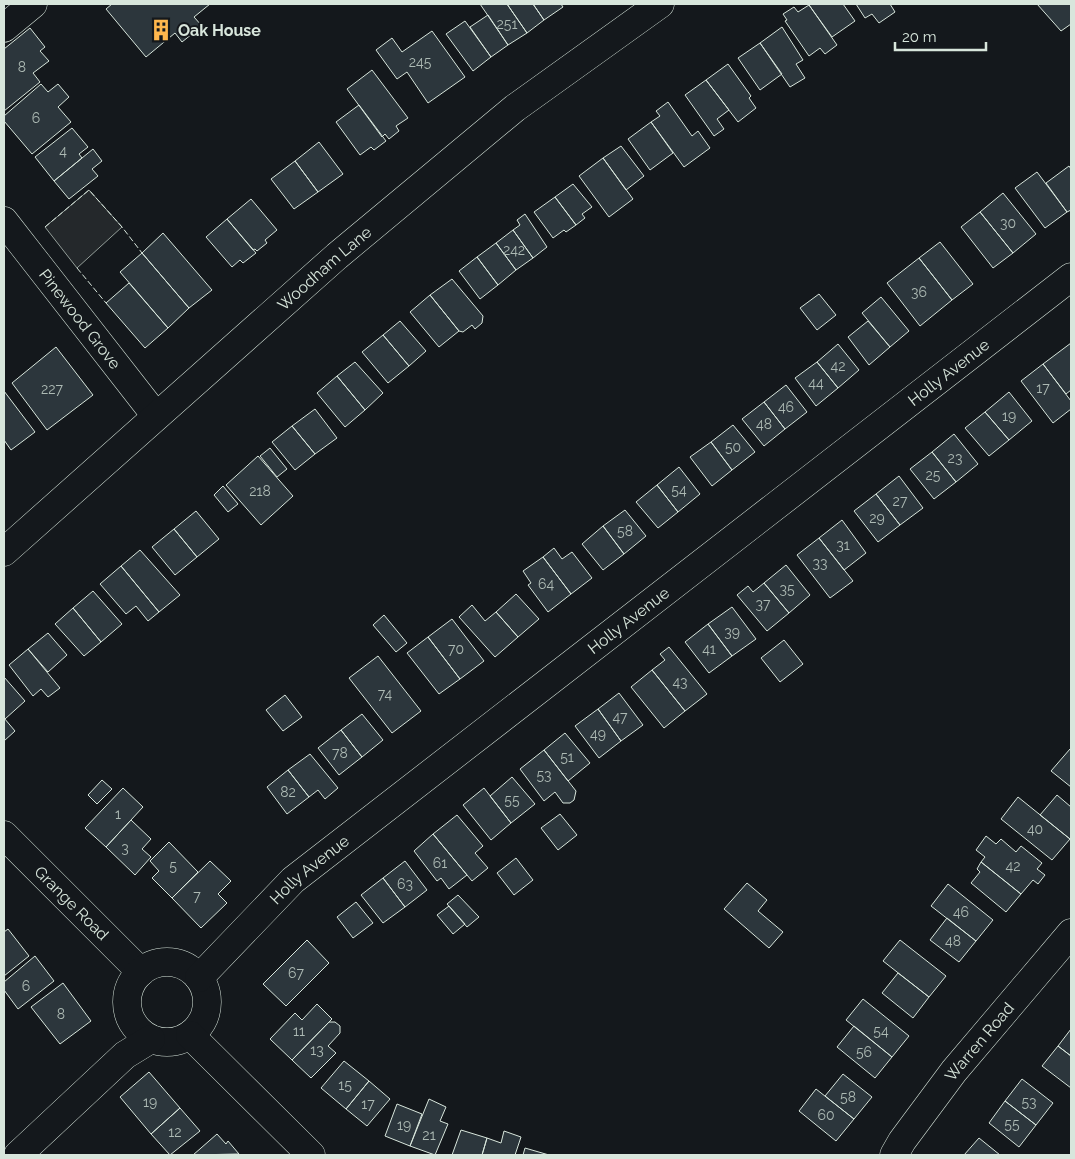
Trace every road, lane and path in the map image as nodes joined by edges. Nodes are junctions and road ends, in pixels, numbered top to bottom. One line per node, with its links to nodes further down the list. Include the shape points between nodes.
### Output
1 (33, 4): 3 (street)
2 (660, 4): 6 (street, Woodham Lane, via 515,108 337,256)
3 (4, 28)
4 (4, 221): 6 (street, Pinewood Grove)
5 (1071, 277): 11 (street, Holly Avenue, via 293,880)
6 (156, 416): 7 (street, Woodham Lane)
7 (4, 552)
8 (4, 835): 10 (street, Grange Road)
9 (1071, 932): 16 (street, Warren Road, via 954,1071)
10 (141, 972): 11 (street, via 152,965 178,963); 13 (street, via 132,981 127,1008 139,1032)
11 (199, 978): 12 (street, via 206,989 206,1015)
12 (190, 1035): 13 (street, via 164,1043); 15 (street)
13 (151, 1039): 14 (street, via 125,1054)
14 (18, 1155)
15 (311, 1155)
16 (894, 1155)

